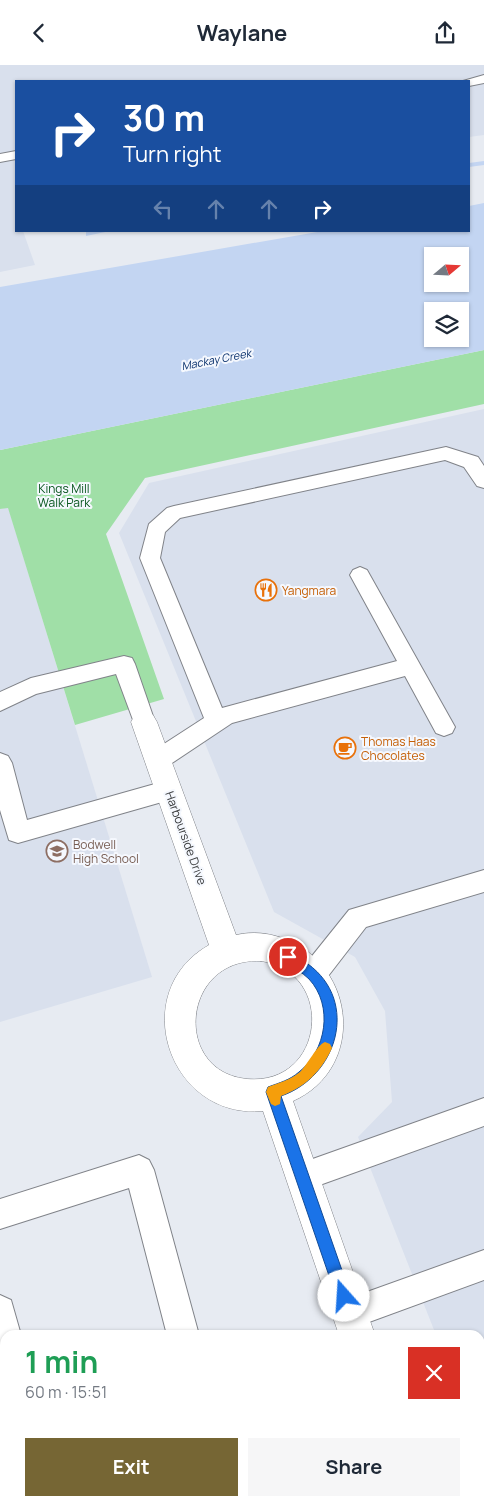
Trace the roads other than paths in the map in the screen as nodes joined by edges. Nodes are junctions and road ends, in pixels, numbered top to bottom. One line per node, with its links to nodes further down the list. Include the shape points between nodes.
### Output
1 (484, 79): 2 (lane)
2 (470, 82)
3 (15, 155): 4 (lane)
4 (0, 158)
5 (484, 481): 9 (lane, via 472,462 446,453 174,513 156,529 150,558)
6 (360, 575): 7 (lane)
7 (410, 666): 9 (lane); 11 (lane)
8 (0, 702): 10 (lane, via 31,687 124,663)
9 (216, 721): 12 (lane)
10 (144, 722): 12 (street, Harbourside Drive)
11 (444, 727)
12 (158, 760): 14 (street, Harbourside Drive)
13 (0, 763): 14 (lane, via 18,833)
14 (169, 790): 16 (street, Harbourside Drive)
15 (484, 881): 17 (lane, via 358,918)
16 (227, 953): 17 (street, via 258,949 274,951); 18 (street, via 200,970 182,996 178,1011 181,1042 197,1069 217,1084 239,1092)
17 (314, 975): 18 (street, via 328,1003 331,1019 324,1051 304,1077)
18 (273, 1092): 20 (street)
19 (484, 1111): 20 (lane)
20 (302, 1176): 24 (street)
21 (0, 1214): 26 (lane, via 139,1170)
22 (484, 1265): 24 (lane)
23 (0, 1311): 25 (lane)
24 (354, 1324)
25 (4, 1330)
26 (182, 1330)

